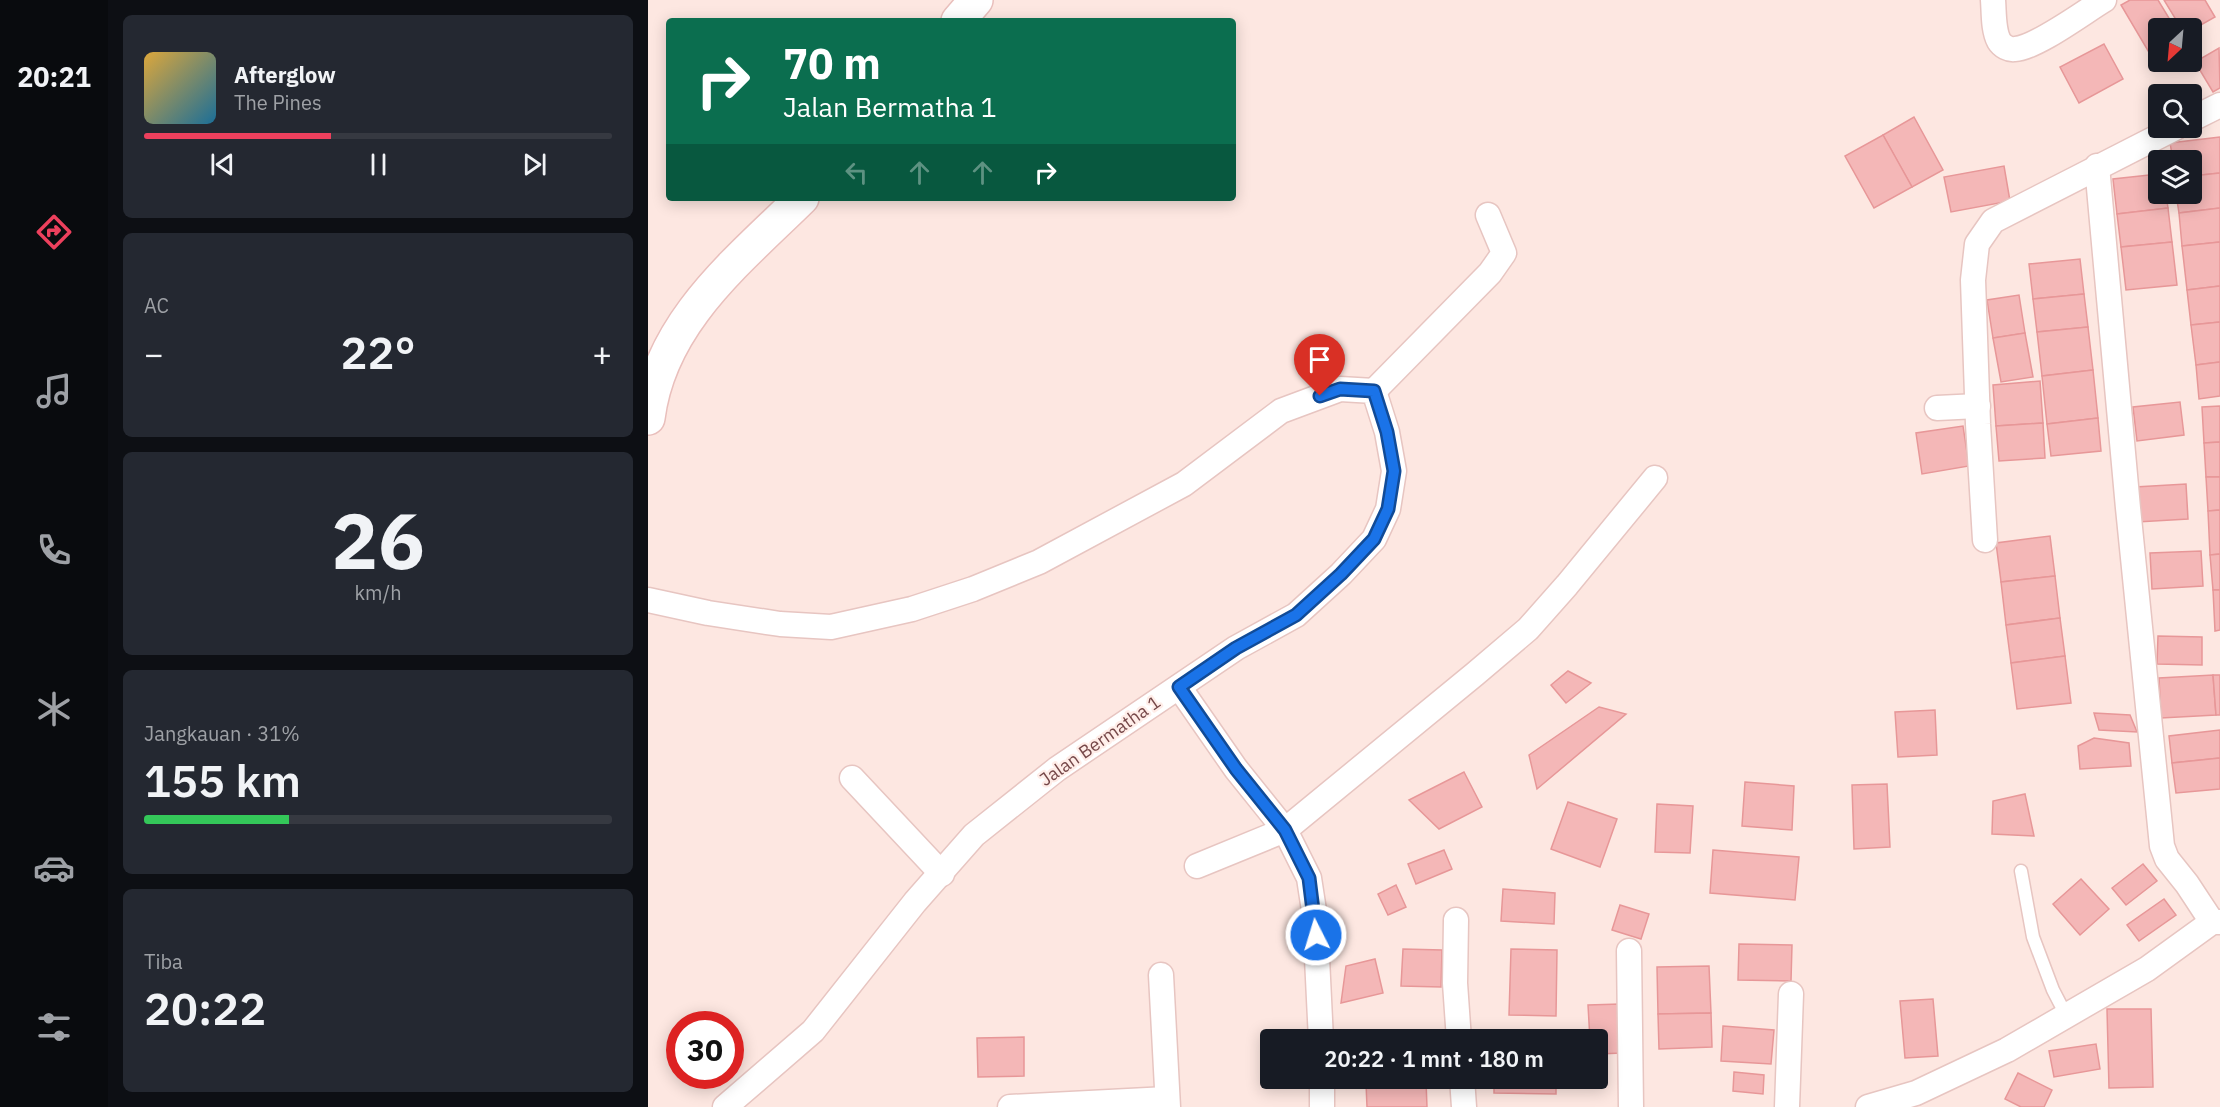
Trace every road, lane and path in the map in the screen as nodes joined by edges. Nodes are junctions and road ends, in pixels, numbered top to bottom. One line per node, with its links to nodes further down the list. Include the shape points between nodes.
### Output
1 (976, 0): 4 (street)
2 (1993, 0): 3 (street, via 1999,42 2015,49 2039,40)
3 (2104, 0)
4 (961, 18)
5 (2220, 105): 6 (street)
6 (2202, 114)
7 (2154, 138): 8 (street)
8 (2097, 166): 12 (street, via 1993,221 1977,244 1974,280); 25 (street, via 2162,846 2167,859)
9 (799, 201): 14 (street, via 695,306 661,371 651,395)
10 (1488, 215): 11 (street, via 1504,253 1490,273)
11 (1374, 391): 17 (street, via 1340,389 1281,411 1184,484 1039,562 912,609 831,627 780,624); 18 (street, Jalan Bermatha 1, via 1394,471 1388,509 1374,539 1296,615 1236,648)
12 (1978, 406): 13 (street); 16 (street)
13 (1937, 408)
14 (648, 418)
15 (1655, 478): 20 (street, via 1528,628)
16 (1985, 540)
17 (648, 600)
18 (1179, 687): 20 (street, via 1236,769); 23 (street, Jalan Bermatha 1, via 1057,769 974,835)
19 (852, 778): 23 (street)
20 (1285, 830): 21 (street); 30 (street, via 1309,878 1315,917)
21 (1197, 866)
22 (2021, 871): 29 (lane, via 2033,937)
23 (942, 874): 35 (street, Jalan Bermatha 1, via 915,902 813,1031)
24 (1456, 920): 31 (street)
25 (2216, 922): 29 (street)
26 (1629, 951): 39 (street)
27 (1161, 975): 34 (street)
28 (1791, 994): 40 (street)
29 (2067, 1017): 41 (street, via 1916,1092)
30 (1320, 1029)
31 (1458, 1029)
32 (1322, 1089): 37 (street)
33 (1463, 1089): 38 (street)
34 (1167, 1103): 36 (street)
35 (724, 1107)
36 (1010, 1107)
37 (1322, 1107)
38 (1464, 1107)
39 (1631, 1107)
40 (1787, 1107)
41 (1868, 1107)

